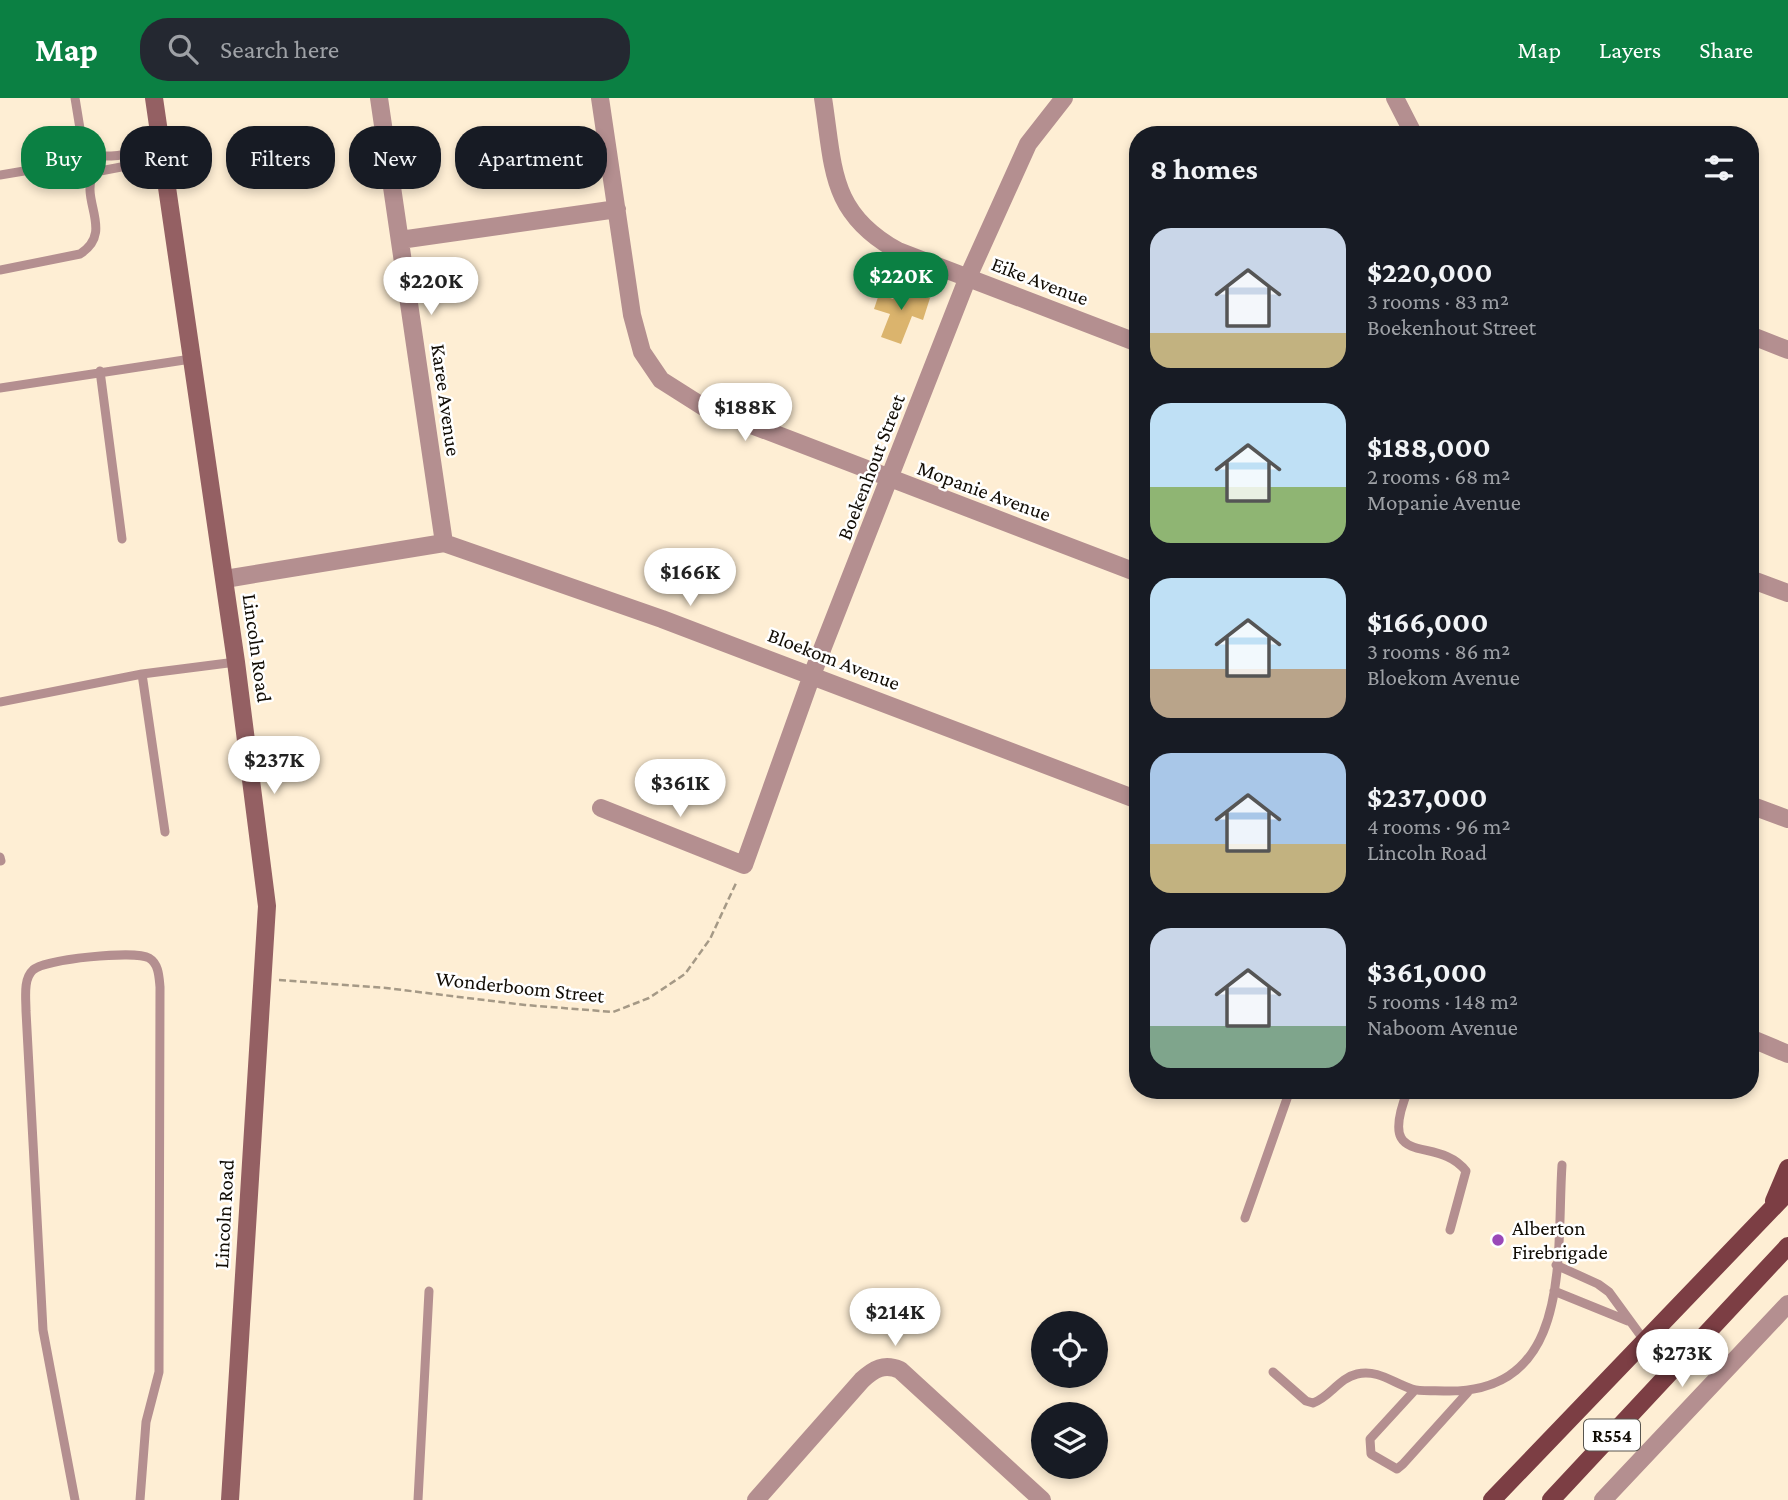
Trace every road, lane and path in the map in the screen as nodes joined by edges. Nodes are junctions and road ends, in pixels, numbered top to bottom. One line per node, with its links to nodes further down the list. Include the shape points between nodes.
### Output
1 (75, 98): 10 (lane, via 83,147 99,157)
2 (154, 98): 8 (street, Lincoln Road)
3 (379, 98): 16 (street, Karee Avenue)
4 (600, 98): 15 (street, Mopanie Avenue)
5 (823, 98): 18 (street, Eike Avenue, via 835,176 852,215 898,251)
6 (1064, 98): 18 (street, Boekenhout Street, via 1023,155)
7 (1395, 98): 9 (street)
8 (158, 126)
9 (1405, 126)
10 (120, 156)
11 (120, 165): 17 (lane, via 95,172 90,181 96,234 90,247 80,254)
12 (21, 172): 13 (lane)
13 (0, 175)
14 (167, 189): 22 (street, Lincoln Road)
15 (617, 209): 16 (street); 25 (street, Mopanie Avenue, via 632,315 642,352 661,380 702,406)
16 (400, 240): 27 (street, Karee Avenue)
17 (0, 270)
18 (968, 278): 20 (street, Eike Avenue); 25 (street, Boekenhout Street)
19 (1759, 339): 21 (street)
20 (1129, 340)
21 (1788, 350)
22 (191, 359): 23 (lane); 29 (street, Lincoln Road)
23 (100, 371): 24 (lane); 26 (lane)
24 (0, 388)
25 (891, 481): 28 (street, Mopanie Avenue); 34 (street, Boekenhout Street)
26 (122, 539)
27 (444, 542): 29 (street, Bloekom Avenue); 34 (street, Bloekom Avenue)
28 (1129, 570)
29 (225, 579): 32 (street, Lincoln Road)
30 (1759, 582): 31 (street)
31 (1788, 593)
32 (236, 662): 33 (lane); 42 (street, Lincoln Road, via 267,906)
33 (142, 674): 35 (lane); 40 (lane)
34 (812, 675): 36 (street, Bloekom Avenue); 41 (street, Boekenhout Street)
35 (0, 702)
36 (1129, 797)
37 (601, 808): 41 (street)
38 (1759, 808): 39 (street)
39 (1788, 819)
40 (165, 832)
41 (744, 865): 42 (path, Wonderboom Street, via 710,939 685,974 649,998 614,1012)
42 (261, 979): 66 (street, Lincoln Road)
43 (1759, 1042): 44 (street)
44 (1788, 1054)
45 (1287, 1099): 51 (lane)
46 (1405, 1099): 52 (lane, via 1398,1116 1400,1136 1406,1143 1460,1163 1466,1171)
47 (1562, 1165): 54 (lane)
48 (1788, 1168): 50 (main road)
49 (1788, 1192): 50 (main road, R554)
50 (1769, 1213): 59 (main road, R554)
51 (1245, 1218)
52 (1450, 1230)
53 (1788, 1246): 60 (main road, R554)
54 (1556, 1265): 56 (lane); 58 (lane, via 1598,1284)
55 (429, 1291): 67 (lane)
56 (1554, 1291): 58 (lane); 63 (lane, via 1549,1318 1531,1357 1505,1381)
57 (1788, 1304): 72 (street)
58 (1628, 1321): 59 (lane)
59 (1644, 1340): 60 (lane); 70 (main road, R554)
60 (1673, 1369): 71 (main road, R554)
61 (1273, 1372): 62 (lane, via 1313,1403 1354,1374 1366,1372)
62 (1415, 1390): 63 (lane); 63 (lane, via 1370,1439 1371,1454 1389,1467 1397,1469 1403,1464)
63 (1468, 1392)
64 (75, 1500): 65 (lane, via 43,1330 27,977 46,962 143,955 158,969 160,987 159,1372 146,1422)
65 (140, 1500)
66 (230, 1500)
67 (418, 1500)
68 (756, 1500): 69 (street, via 862,1380 873,1370 892,1367)
69 (1042, 1500)
70 (1492, 1500)
71 (1551, 1500)
72 (1603, 1500)

